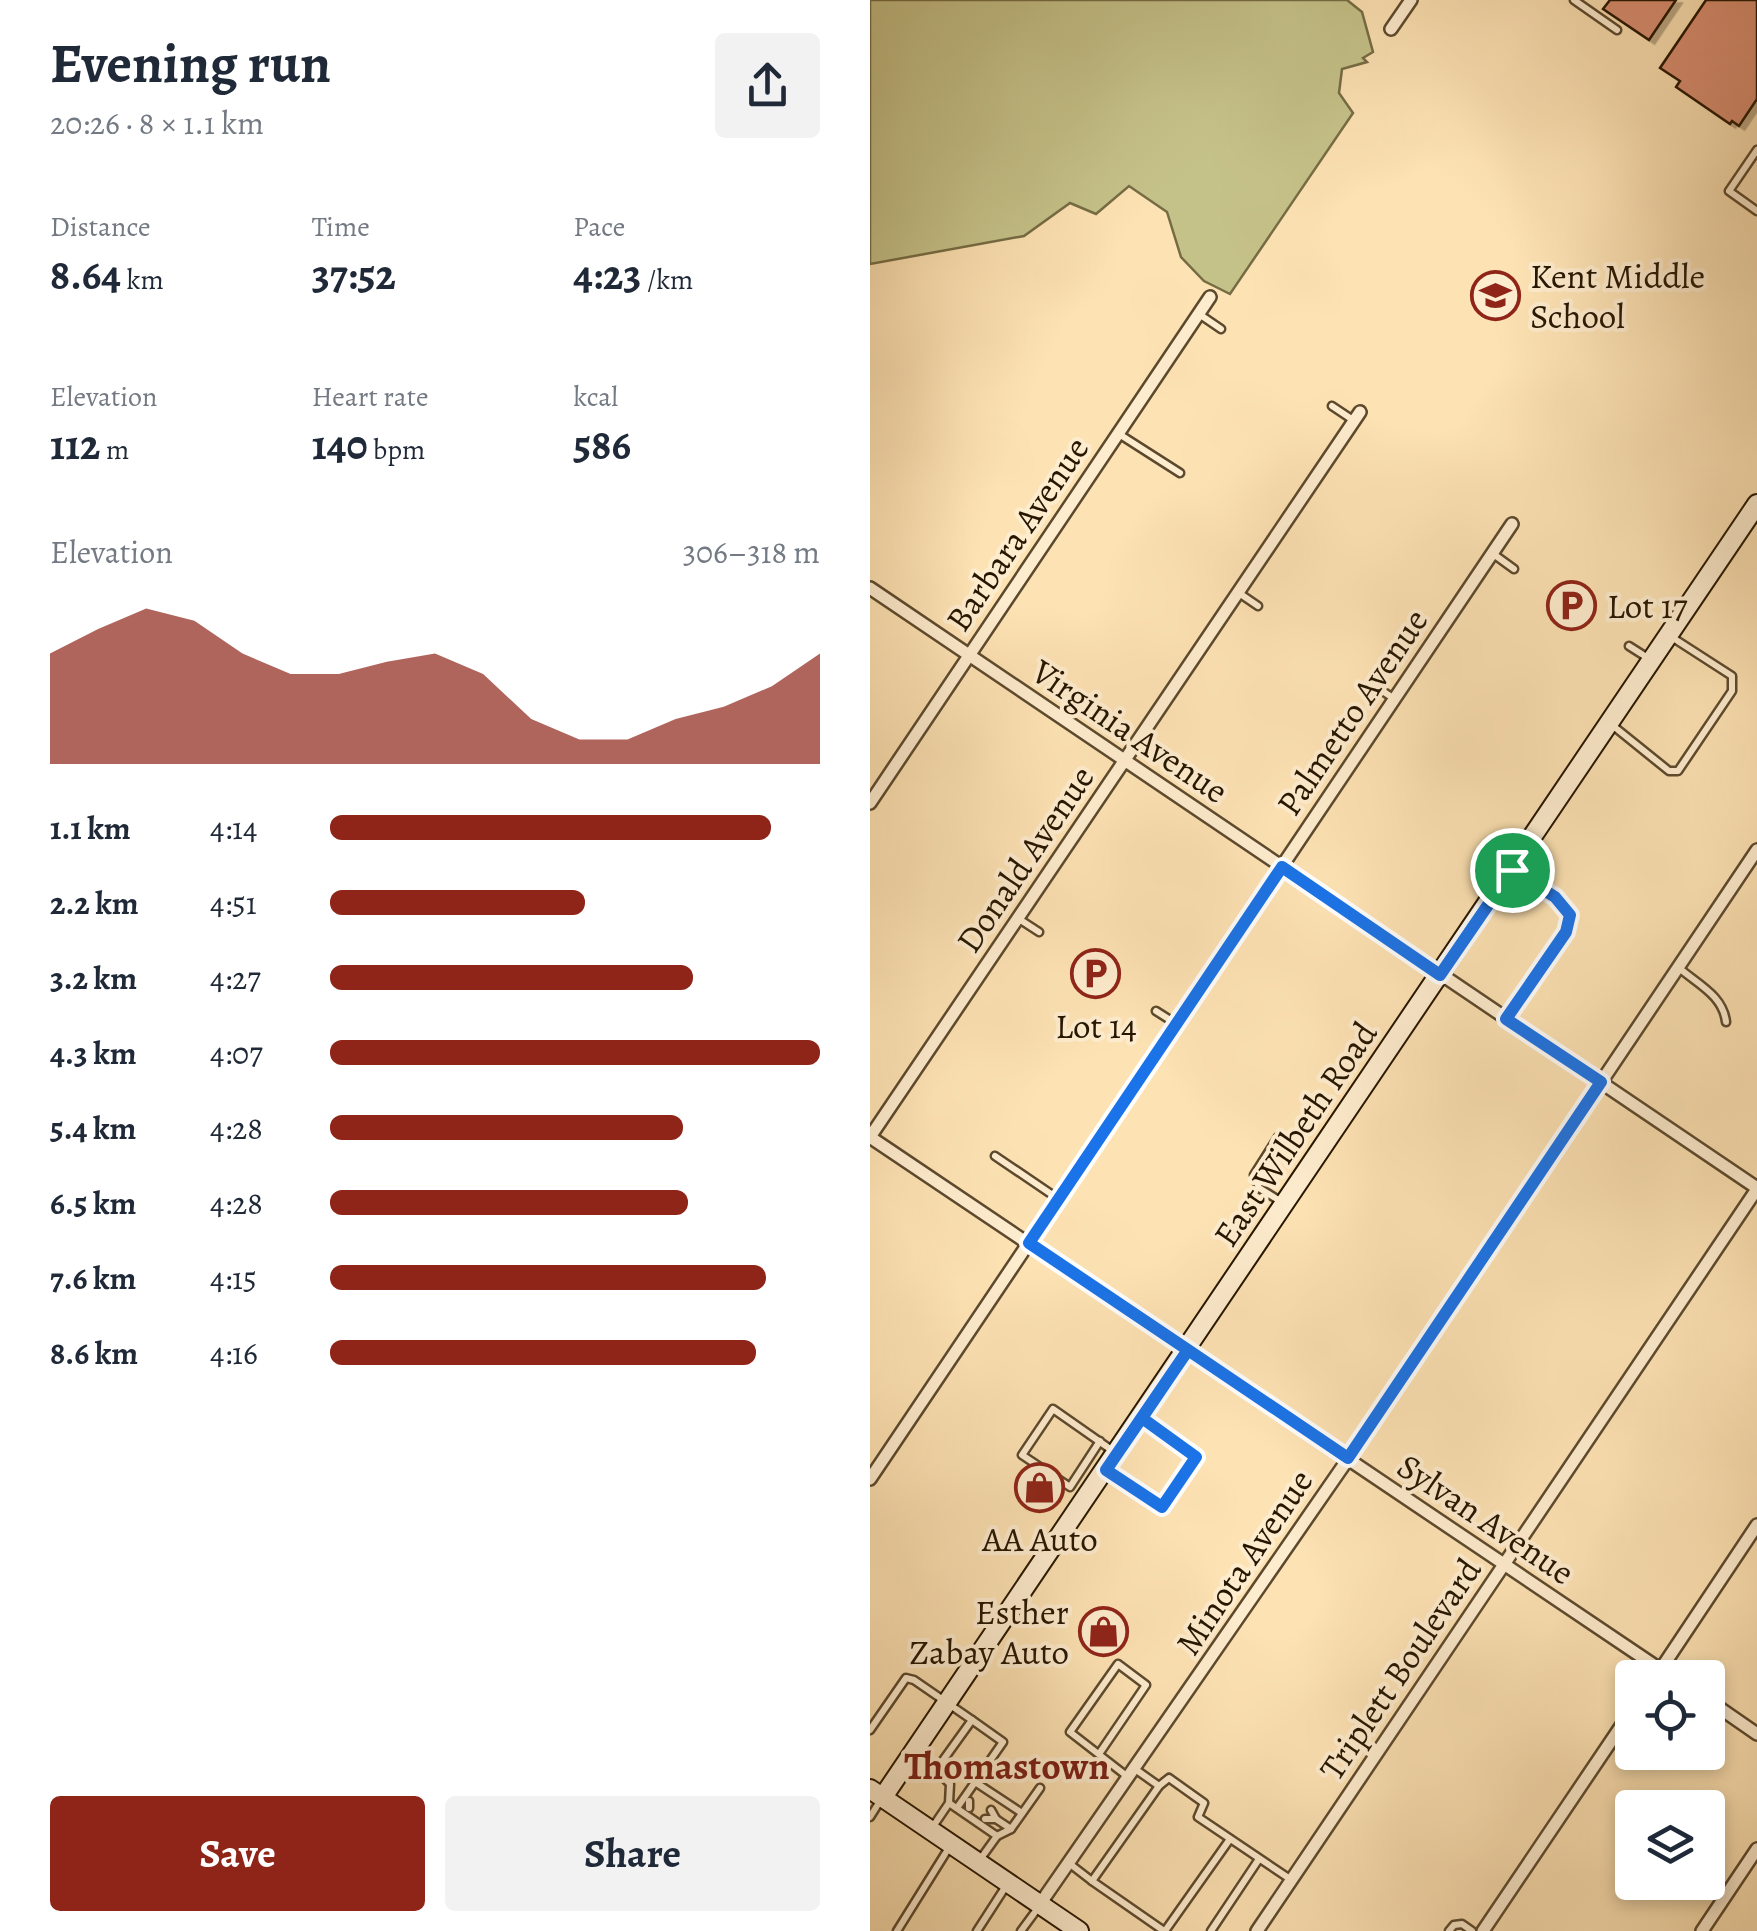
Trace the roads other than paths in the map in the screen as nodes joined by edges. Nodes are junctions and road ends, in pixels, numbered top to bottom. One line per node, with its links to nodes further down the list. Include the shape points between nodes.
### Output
1 (1411, 0): 3 (street)
2 (1574, 0): 4 (lane)
3 (1392, 29)
4 (1618, 30)
5 (1757, 150): 6 (lane, via 1729,190)
6 (1757, 210)
7 (1210, 297): 8 (street, Barbara Avenue)
8 (1198, 314): 9 (lane); 12 (street, Barbara Avenue)
9 (1222, 330)
10 (1332, 406): 11 (lane)
11 (1357, 416): 19 (street, Donald Avenue)
12 (1118, 434): 13 (lane); 23 (street, Barbara Avenue)
13 (1180, 473)
14 (1757, 504): 21 (main road, East Wilbeth Road)
15 (1512, 524): 16 (street, Palmetto Avenue)
16 (1492, 554): 17 (lane); 26 (street, Palmetto Avenue)
17 (1514, 569)
18 (870, 588): 23 (street, Virginia Avenue)
19 (1238, 592): 20 (lane); 28 (street, Donald Avenue)
20 (1258, 606)
21 (1670, 635): 24 (main road, East Wilbeth Road); 27 (lane, via 1732,676 1732,691 1678,771 1669,771)
22 (1628, 646): 24 (lane)
23 (970, 654): 28 (street, Virginia Avenue); 29 (street, Barbara Avenue)
24 (1652, 661): 27 (main road, East Wilbeth Road)
25 (1375, 686): 26 (lane)
26 (1394, 698): 31 (street, Palmetto Avenue)
27 (1610, 724): 32 (main road, East Wilbeth Road)
28 (1124, 760): 31 (street, Virginia Avenue); 33 (street, Donald Avenue)
29 (870, 802)
30 (1757, 850): 35 (street, Minota Avenue)
31 (1282, 867): 36 (street, Virginia Avenue); 40 (street, Palmetto Avenue)
32 (1512, 870): 36 (main road, East Wilbeth Road); 38 (lane, via 1555,897 1570,915 1566,932)
33 (1018, 918): 34 (lane); 42 (street, Donald Avenue)
34 (1039, 932)
35 (1678, 967): 39 (lane, via 1718,999); 41 (street, Minota Avenue)
36 (1440, 975): 38 (street, Virginia Avenue); 47 (main road, East Wilbeth Road)
37 (1156, 1011): 40 (lane)
38 (1506, 1019): 41 (street, Virginia Avenue)
39 (1726, 1022)
40 (1176, 1024): 46 (street, Palmetto Avenue)
41 (1601, 1082): 45 (street, Virginia Avenue); 53 (street, Minota Avenue)
42 (870, 1137): 48 (street, Sylvan Avenue)
43 (1278, 1137): 47 (lane, via 1254,1174 1259,1188)
44 (994, 1156): 46 (lane)
45 (1757, 1189): 57 (street, Triplett Boulevard)
46 (1058, 1199): 48 (street, Palmetto Avenue)
47 (1286, 1205): 49 (main road, East Wilbeth Road)
48 (1029, 1243): 49 (street, Sylvan Avenue); 55 (street, Palmetto Avenue)
49 (1188, 1350): 50 (main road, East Wilbeth Road); 53 (street, Sylvan Avenue)
50 (1142, 1418): 52 (main road, East Wilbeth Road); 54 (lane, via 1196,1457 1188,1470 1162,1507)
51 (1100, 1442): 51 (lane, via 1053,1409 1022,1455 1070,1487); 52 (lane)
52 (1118, 1454): 54 (main road, East Wilbeth Road)
53 (1348, 1458): 57 (street, Sylvan Avenue); 69 (street, Minota Avenue)
54 (1106, 1470): 60 (main road, East Wilbeth Road)
55 (870, 1479)
56 (1757, 1525): 59 (street)
57 (1504, 1563): 58 (street, Sylvan Avenue); 90 (street, Triplett Boulevard)
58 (1640, 1660)
59 (1667, 1660)
60 (946, 1702): 62 (lane); 63 (lane, via 906,1678); 66 (main road, East Wilbeth Road)
61 (1725, 1712): 64 (street)
62 (972, 1720): 68 (lane); 70 (lane, via 1002,1742)
63 (871, 1725)
64 (1757, 1734)
65 (1615, 1735): 103 (street)
66 (912, 1753): 68 (lane); 73 (main road, East Wilbeth Road)
67 (1099, 1754): 67 (lane, via 1070,1732 1118,1664 1146,1685); 69 (lane)
68 (936, 1770): 74 (lane, via 950,1784)
69 (1132, 1773): 71 (lane); 89 (street, Minota Avenue)
70 (975, 1782): 75 (lane, via 969,1801); 77 (lane)
71 (1159, 1786): 84 (lane, via 1169,1778 1204,1803 1198,1817); 92 (lane)
72 (1040, 1788): 77 (lane)
73 (876, 1793): 78 (lane); 82 (main road)
74 (949, 1802): 75 (lane); 82 (lane)
75 (957, 1808): 83 (lane)
76 (991, 1810): 80 (lane)
77 (1022, 1813): 81 (lane)
78 (870, 1817)
79 (984, 1819): 80 (lane)
80 (996, 1819): 81 (lane)
81 (1011, 1829): 83 (lane)
82 (930, 1830): 85 (main road)
83 (996, 1836): 88 (lane)
84 (1230, 1840): 87 (lane); 98 (lane)
85 (950, 1845): 88 (main road); 94 (lane)
86 (1757, 1849): 104 (street)
87 (1259, 1859): 90 (lane); 99 (lane)
88 (978, 1863): 91 (main road)
89 (1070, 1864): 92 (lane); 93 (street, Minota Avenue)
90 (1290, 1880): 100 (street, Triplett Boulevard)
91 (1008, 1882): 93 (main road); 95 (lane)
92 (1092, 1882): 98 (lane)
93 (1040, 1904): 96 (lane); 97 (main road)
94 (897, 1931)
95 (977, 1931)
96 (1020, 1931)
97 (1079, 1931)
98 (1165, 1931)
99 (1211, 1931)
100 (1256, 1931)
101 (1449, 1931): 102 (lane, via 1462,1924)
102 (1472, 1931)
103 (1483, 1931)
104 (1702, 1931)

